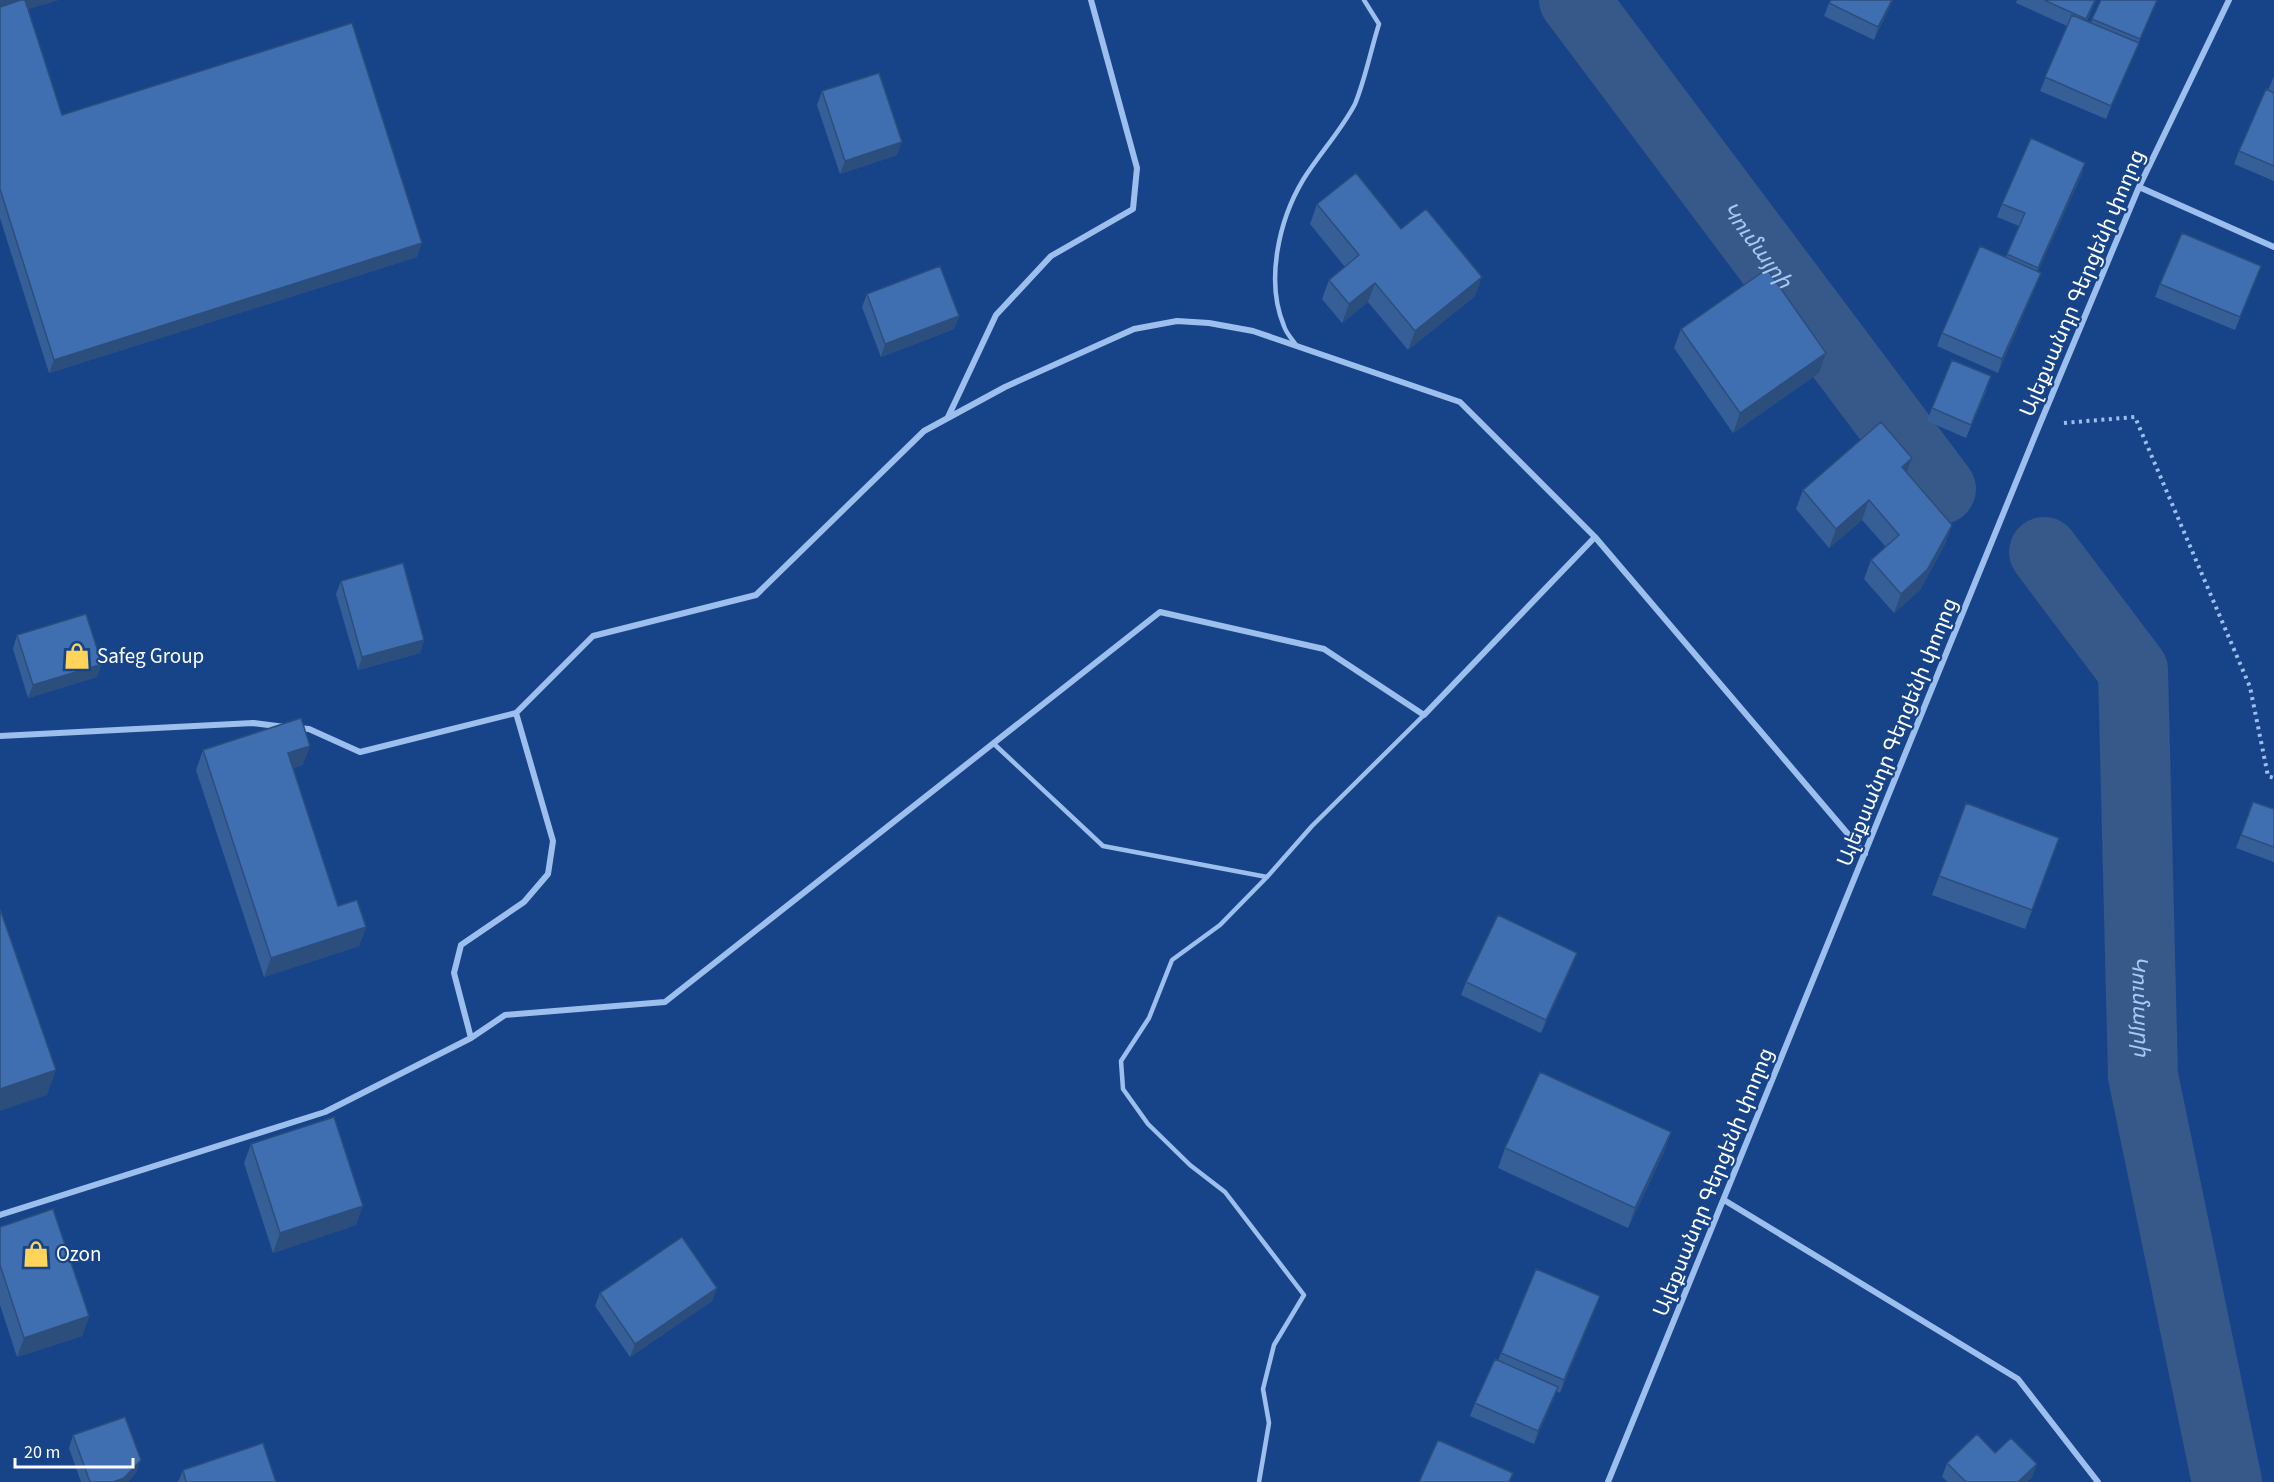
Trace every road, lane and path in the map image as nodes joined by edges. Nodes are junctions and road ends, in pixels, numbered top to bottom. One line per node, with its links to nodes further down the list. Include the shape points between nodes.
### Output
1 (1091, 0): 7 (street, via 1137,168 1133,209 1051,256 996,315)
2 (1364, 0): 6 (lane, via 1379,24 1355,103 1303,181 1286,216 1276,253 1276,291 1284,326)
3 (2229, 0): 4 (street, Ալեքսանդր Գերցենի փողոց)
4 (2139, 187): 5 (street); 8 (street, Ալեքսանդր Գերցենի փողոց)
5 (2274, 247)
6 (1296, 345): 7 (street, via 1209,322 1177,321 1134,329); 9 (street, via 1460,402)
7 (947, 417): 10 (street, via 924,431 756,595 593,636)
8 (2039, 426): 14 (path, via 2135,417 2250,687 2268,776); 15 (street, Ալեքսանդր Գերցենի փողոց)
9 (1595, 537): 11 (street); 15 (street)
10 (516, 713): 12 (street, via 360,752 309,729 253,723); 17 (street, via 553,841 548,874 524,902 461,945 454,973)
11 (1424, 715): 13 (street, via 1324,649 1160,612); 16 (lane, via 1312,826)
12 (0, 736)
13 (993, 743): 16 (lane, via 1102,846); 17 (street, via 665,1002 506,1014)
14 (2274, 778)
15 (1865, 854): 18 (street, Ալեքսանդր Գերցենի փողոց)
16 (1267, 877): 20 (lane, via 1220,925 1172,960 1149,1018 1121,1061 1123,1089 1148,1124 1225,1192 1304,1295 1274,1345 1263,1389 1269,1423)
17 (471, 1038): 19 (street, via 325,1112)
18 (1724, 1200): 21 (street, Ալեքսանդր Գերցենի փողոց); 22 (street, via 2018,1379)
19 (0, 1215)
20 (1259, 1482)
21 (1608, 1482)
22 (2098, 1482)

